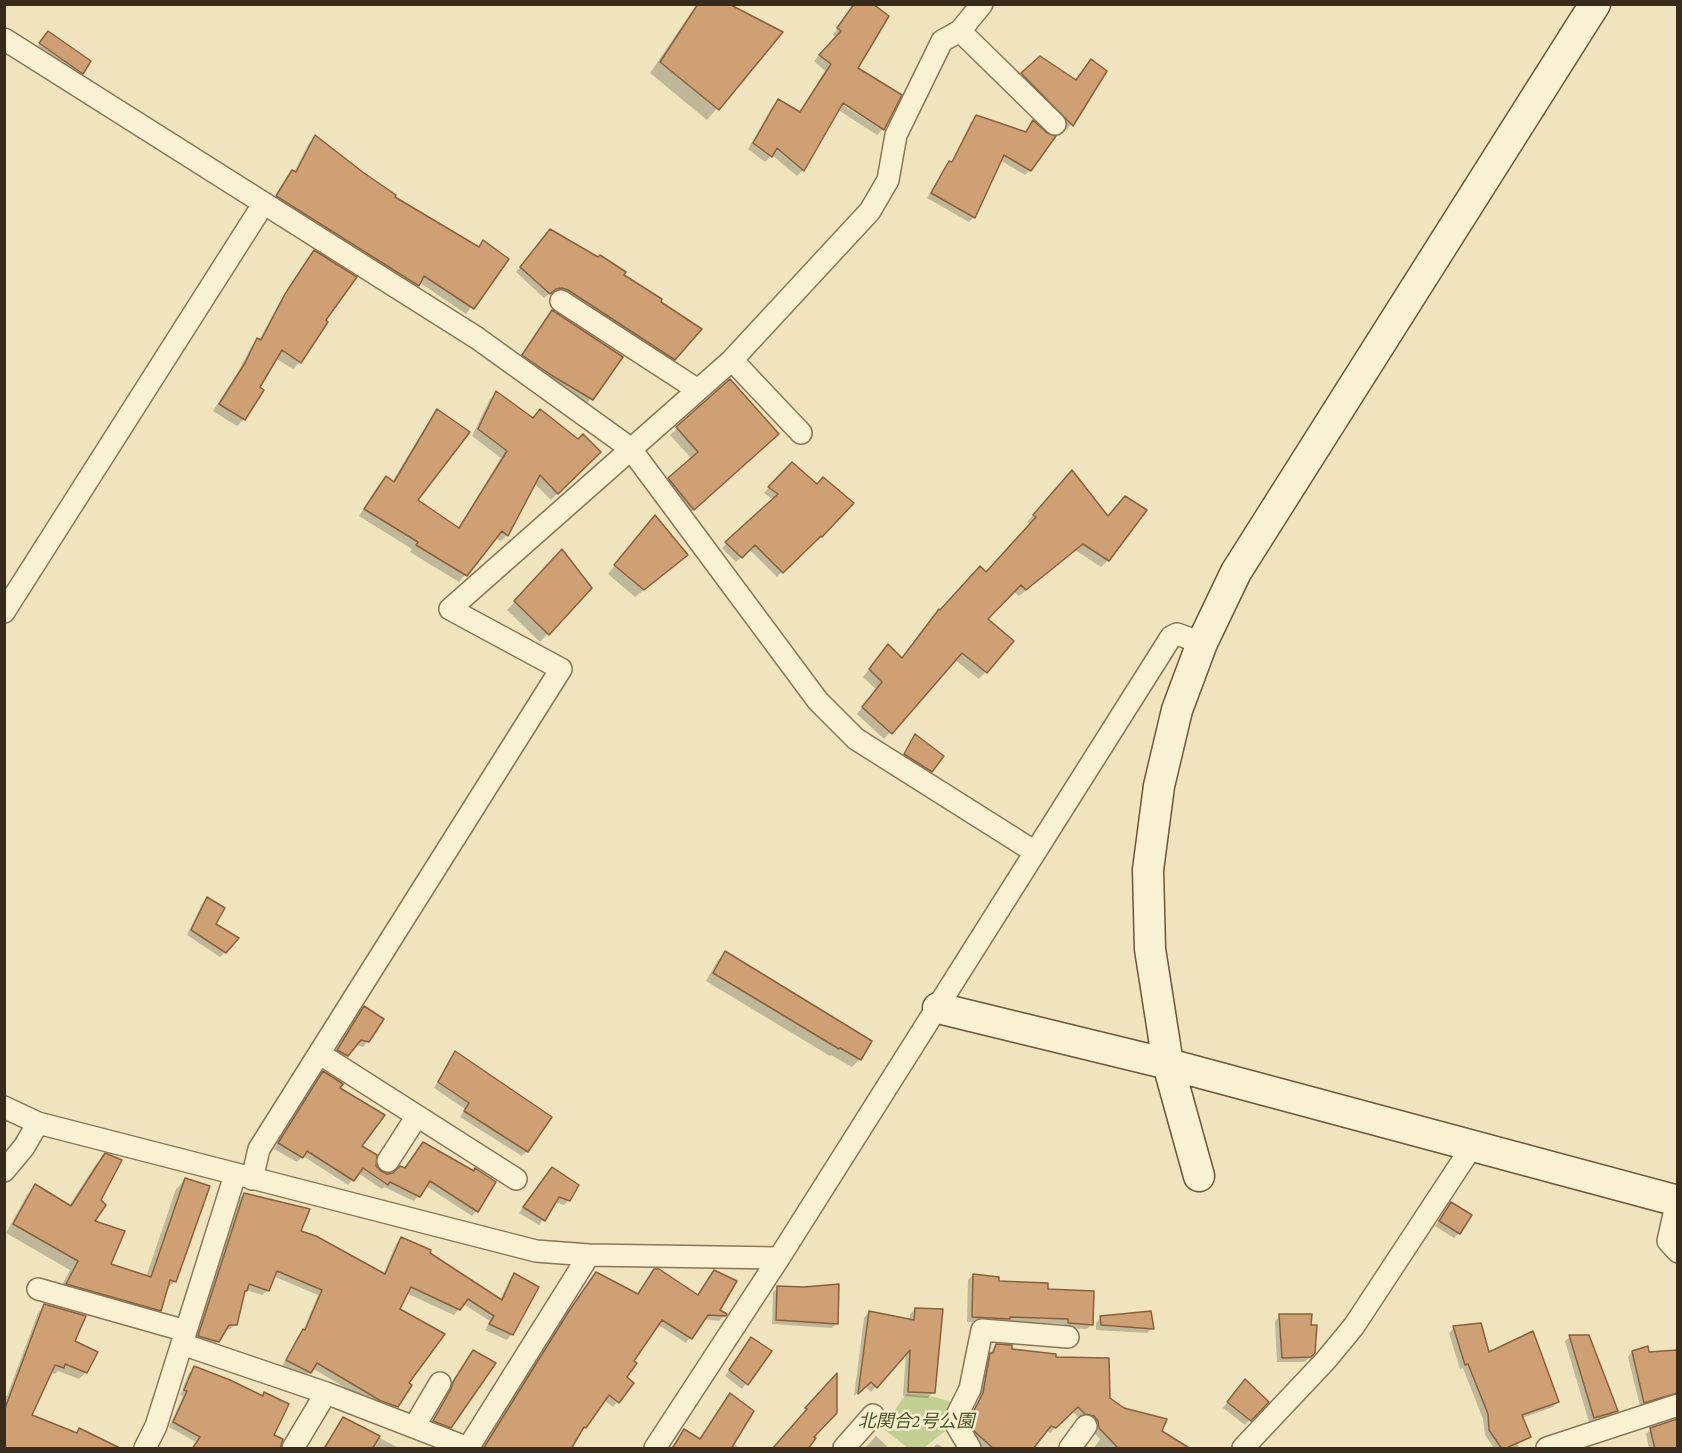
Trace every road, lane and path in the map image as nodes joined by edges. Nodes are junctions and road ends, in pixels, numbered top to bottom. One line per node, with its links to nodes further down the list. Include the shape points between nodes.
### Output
1 (982, 4): 3 (street)
2 (1595, 4): 13 (street, via 1236,572)
3 (960, 31): 5 (street); 8 (street, via 942,41 896,135 888,180 870,211)
4 (4, 39): 6 (street)
5 (1055, 124)
6 (264, 203): 11 (street, via 477,338); 12 (street)
7 (561, 301): 9 (street)
8 (732, 360): 9 (street); 10 (street)
9 (698, 390): 11 (street)
10 (801, 433)
11 (630, 448): 14 (street, via 818,701 856,739); 16 (street, via 450,609 561,669)
12 (4, 612)
13 (1202, 643): 14 (street, via 1177,634 1171,637); 17 (street, via 1177,710 1158,786 1148,870 1150,949)
14 (1035, 852): 15 (street)
15 (938, 1008): 17 (street); 30 (street)
16 (320, 1054): 19 (street); 25 (street)
17 (1168, 1064): 21 (street); 24 (street)
18 (4, 1107): 20 (street)
19 (417, 1116): 22 (street); 26 (street)
20 (38, 1123): 23 (street); 25 (street)
21 (1473, 1145): 27 (street); 48 (street, via 1354,1326)
22 (388, 1161)
23 (4, 1171)
24 (1199, 1176)
25 (244, 1177): 29 (street, via 536,1251); 33 (street)
26 (516, 1179)
27 (1677, 1201): 28 (street, via 1668,1241)
28 (1677, 1252)
29 (589, 1255): 30 (street); 41 (street)
30 (779, 1258): 44 (street)
31 (38, 1289): 33 (street)
32 (1068, 1336): 46 (street, via 982,1330 970,1389 954,1421)
33 (184, 1338): 35 (street); 42 (street)
34 (440, 1383): 39 (street)
35 (326, 1393): 39 (street); 43 (street)
36 (1677, 1405): 40 (street)
37 (873, 1415): 45 (street)
38 (1086, 1426): 47 (street)
39 (414, 1427): 41 (street)
40 (1557, 1447)
41 (468, 1448)
42 (145, 1449)
43 (292, 1449)
44 (656, 1449)
45 (844, 1449)
46 (970, 1449)
47 (1070, 1449)
48 (1243, 1449)

